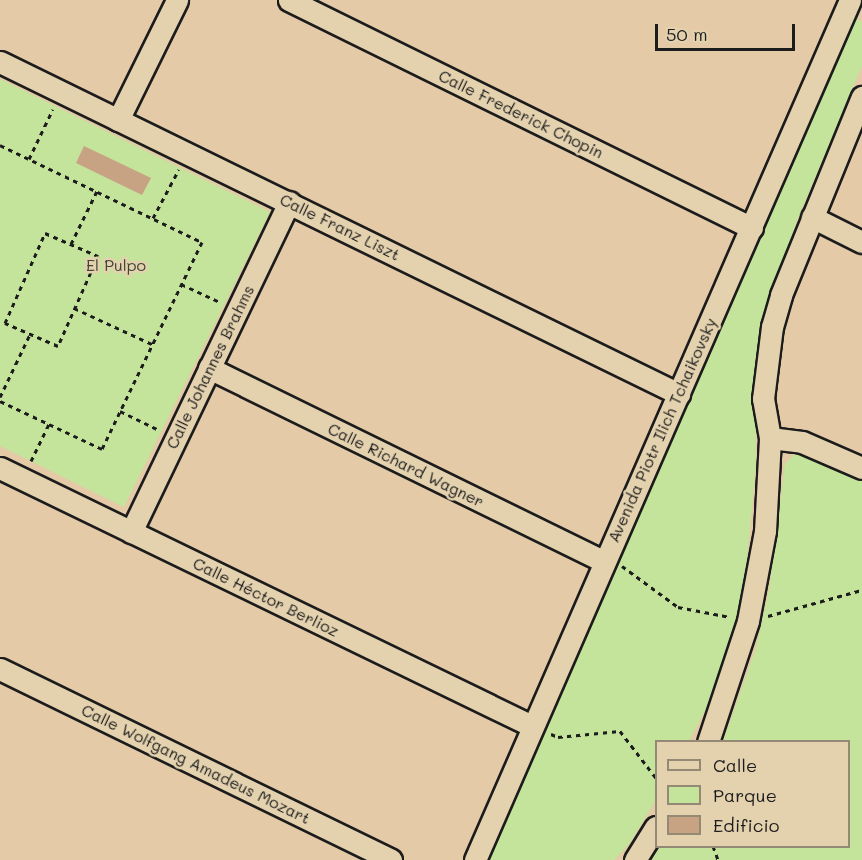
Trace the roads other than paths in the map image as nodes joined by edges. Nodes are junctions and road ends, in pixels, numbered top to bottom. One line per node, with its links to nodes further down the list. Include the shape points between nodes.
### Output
1 (177, 0): 6 (street)
2 (289, 0): 9 (street, Calle Frederick Chopin)
3 (850, 0): 9 (street, Avenida Piotr Ilich Tchaikovsky)
4 (0, 62): 6 (street, Calle Franz Liszt)
5 (862, 97): 8 (street)
6 (118, 120): 7 (street, Calle Franz Liszt)
7 (289, 202): 11 (street, Calle Johannes Brahms); 12 (street, Calle Franz Liszt)
8 (812, 217): 10 (street); 13 (street, via 772,327 764,399)
9 (752, 228): 12 (street, Avenida Piotr Ilich Tchaikovsky)
10 (862, 242)
11 (209, 368): 16 (street, Calle Johannes Brahms); 17 (street, Calle Richard Wagner)
12 (679, 394): 17 (street, Avenida Piotr Ilich Tchaikovsky)
13 (770, 438): 15 (street, via 802,442); 20 (street, via 765,531 748,621)
14 (0, 468): 16 (street, Calle Héctor Berlioz)
15 (862, 468)
16 (131, 532): 19 (street, Calle Héctor Berlioz)
17 (603, 561): 19 (street, Avenida Piotr Ilich Tchaikovsky)
18 (0, 669): 22 (street, Calle Wolfgang Amadeus Mozart)
19 (532, 726): 23 (street, Avenida Piotr Ilich Tchaikovsky)
20 (708, 740)
21 (655, 830): 24 (street)
22 (391, 860)
23 (475, 860)
24 (635, 860)

